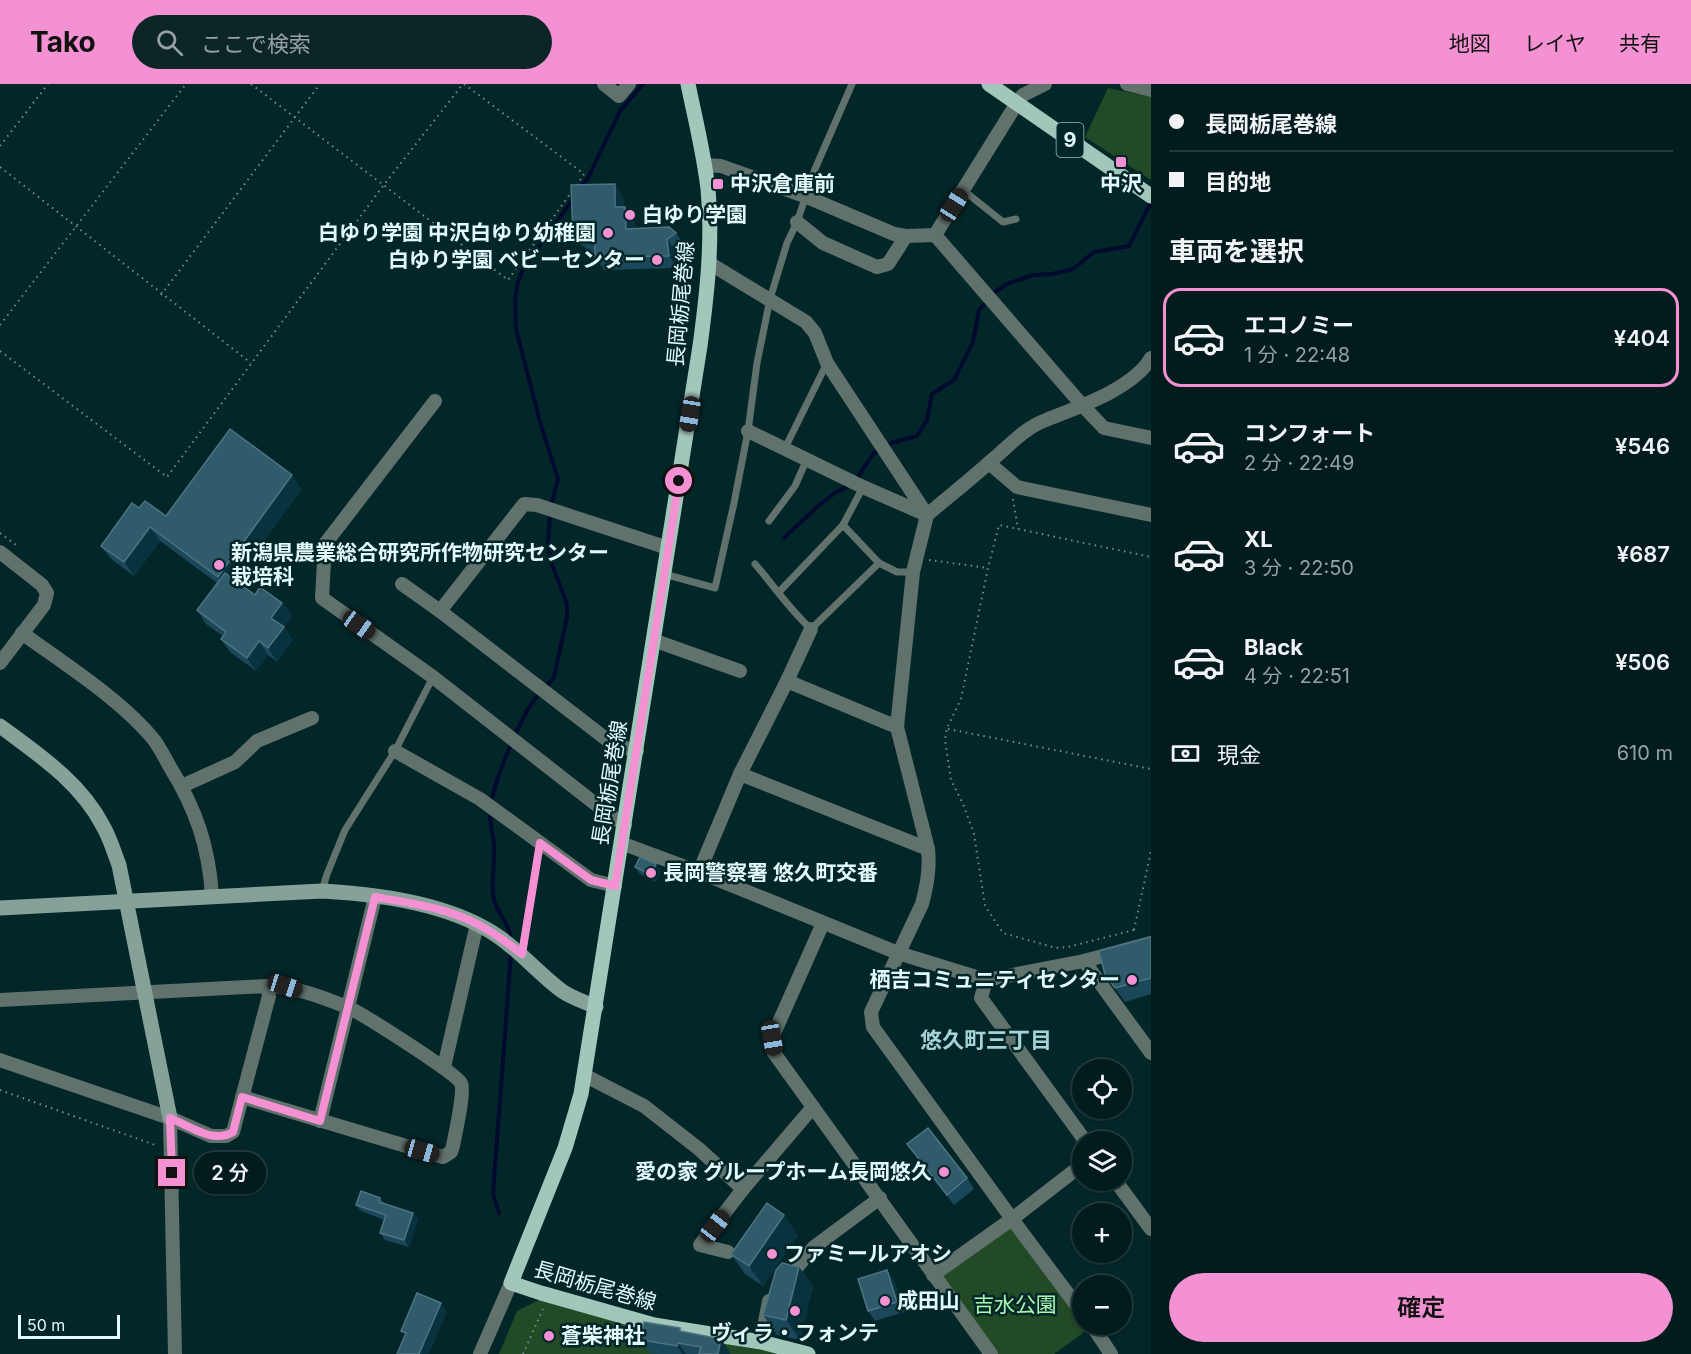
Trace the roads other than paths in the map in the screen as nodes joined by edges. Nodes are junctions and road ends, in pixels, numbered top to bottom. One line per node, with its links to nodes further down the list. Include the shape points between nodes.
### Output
1 (604, 84): 2 (street, via 619,96)
2 (629, 84)
3 (852, 84): 13 (lane)
4 (989, 84): 9 (main road, 9)
5 (1045, 84): 9 (street, via 1023,95)
6 (1126, 84): 8 (street)
7 (690, 85): 10 (main road, 長岡栃尾巻線)
8 (1151, 90)
9 (1017, 103): 11 (street); 12 (main road, 9)
10 (704, 165): 13 (street, via 721,166); 18 (main road, 長岡栃尾巻線)
11 (963, 190): 14 (lane, via 1003,222); 16 (street)
12 (1151, 196)
13 (807, 197): 15 (lane); 17 (street)
14 (1016, 219)
15 (797, 222): 17 (street, via 823,243 877,267 888,264); 19 (lane)
16 (935, 235): 17 (street); 23 (street)
17 (906, 236)
18 (709, 263): 19 (street); 34 (main road, 長岡栃尾巻線)
19 (770, 299): 21 (street, via 806,322); 24 (lane)
20 (1151, 358): 23 (street, via 1132,380)
21 (827, 363): 26 (lane); 30 (street)
22 (435, 400): 48 (street, via 325,544 322,598)
23 (1082, 405): 25 (street, via 1104,428); 28 (street, via 1024,432)
24 (748, 431): 26 (street); 39 (lane, via 715,588)
25 (1151, 438)
26 (785, 448): 27 (street)
27 (807, 459): 29 (street); 32 (lane, via 795,486)
28 (989, 463): 30 (street); 31 (street, via 1017,487)
29 (862, 488): 30 (street); 33 (lane)
30 (927, 515): 38 (street)
31 (1151, 515)
32 (770, 521)
33 (843, 525): 36 (lane); 41 (lane)
34 (668, 548): 39 (main road, 長岡栃尾巻線); 42 (street, via 524,504)
35 (0, 552): 44 (street, via 47,593 44,605)
36 (879, 563): 38 (lane, via 897,572); 43 (lane)
37 (756, 564): 41 (lane)
38 (915, 565): 52 (street)
39 (664, 574): 45 (main road, 長岡栃尾巻線)
40 (402, 584): 42 (street)
41 (779, 592): 43 (lane, via 793,613)
42 (440, 611): 54 (street, via 610,742)
43 (811, 629): 49 (street)
44 (22, 633): 46 (street); 56 (street, via 133,719 154,740)
45 (654, 640): 47 (street); 54 (main road, 長岡栃尾巻線)
46 (0, 663)
47 (740, 671)
48 (433, 677): 53 (lane); 57 (street)
49 (787, 681): 52 (street); 55 (street)
50 (312, 718): 56 (street, via 257,741 235,762)
51 (0, 726): 66 (street, via 60,771 88,802 119,865)
52 (897, 727): 60 (street)
53 (395, 751): 58 (street, via 480,799); 63 (lane, via 345,830)
54 (637, 751): 57 (main road, 長岡栃尾巻線)
55 (740, 774): 60 (street); 61 (street)
56 (182, 786): 64 (street, via 207,849)
57 (625, 825): 59 (main road, 長岡栃尾巻線)
58 (540, 843): 62 (street, via 591,880); 72 (lane)
59 (621, 843): 61 (street); 62 (main road, 長岡栃尾巻線)
60 (928, 849): 71 (street, via 927,887)
61 (699, 872): 68 (street)
62 (615, 886): 79 (main road, 長岡栃尾巻線)
63 (322, 891): 64 (street); 65 (street)
64 (212, 896): 66 (street)
65 (375, 897): 69 (street, via 420,905); 78 (street)
66 (126, 901): 67 (street); 76 (street)
67 (0, 908)
68 (823, 923): 71 (street); 85 (street, via 772,1038 774,1053)
69 (477, 924): 72 (street); 82 (street)
70 (1151, 943): 73 (street)
71 (898, 953): 74 (street); 93 (street, via 872,1012 873,1027)
72 (522, 954): 79 (street, via 564,992)
73 (1084, 961): 74 (street); 80 (street)
74 (986, 980): 88 (street, via 981,998)
75 (267, 986): 76 (street); 78 (street, via 285,986); 84 (street, via 269,996)
76 (145, 992): 77 (street); 86 (street)
77 (0, 1000)
78 (349, 1007): 82 (street); 87 (street)
79 (596, 1007): 83 (main road, 長岡栃尾巻線)
80 (1151, 1053)
81 (0, 1060): 86 (street)
82 (444, 1067): 87 (street, via 459,1078 462,1090 453,1146 447,1156)
83 (584, 1075): 90 (street, via 644,1106); 97 (main road, 長岡栃尾巻線, via 566,1148)
84 (242, 1097): 86 (street, via 233,1132 226,1136 211,1136); 87 (street)
85 (813, 1107): 90 (street); 92 (street)
86 (170, 1118): 101 (street)
87 (320, 1121)
88 (1078, 1131)
89 (1072, 1173): 93 (street)
90 (743, 1189): 95 (street, via 700,1245)
91 (1123, 1191): 94 (street)
92 (880, 1198): 96 (street); 100 (street, via 814,1247 769,1300)
93 (1012, 1219): 96 (street); 98 (street)
94 (1151, 1229)
95 (728, 1252)
96 (933, 1275): 104 (street)
97 (511, 1282): 100 (main road, 長岡栃尾巻線, via 654,1325); 102 (street)
98 (1072, 1299)
99 (1098, 1335): 105 (street)
100 (761, 1342): 103 (main road, 長岡栃尾巻線)
101 (175, 1354)
102 (480, 1354)
103 (808, 1354)
104 (991, 1354)
105 (1111, 1354)

